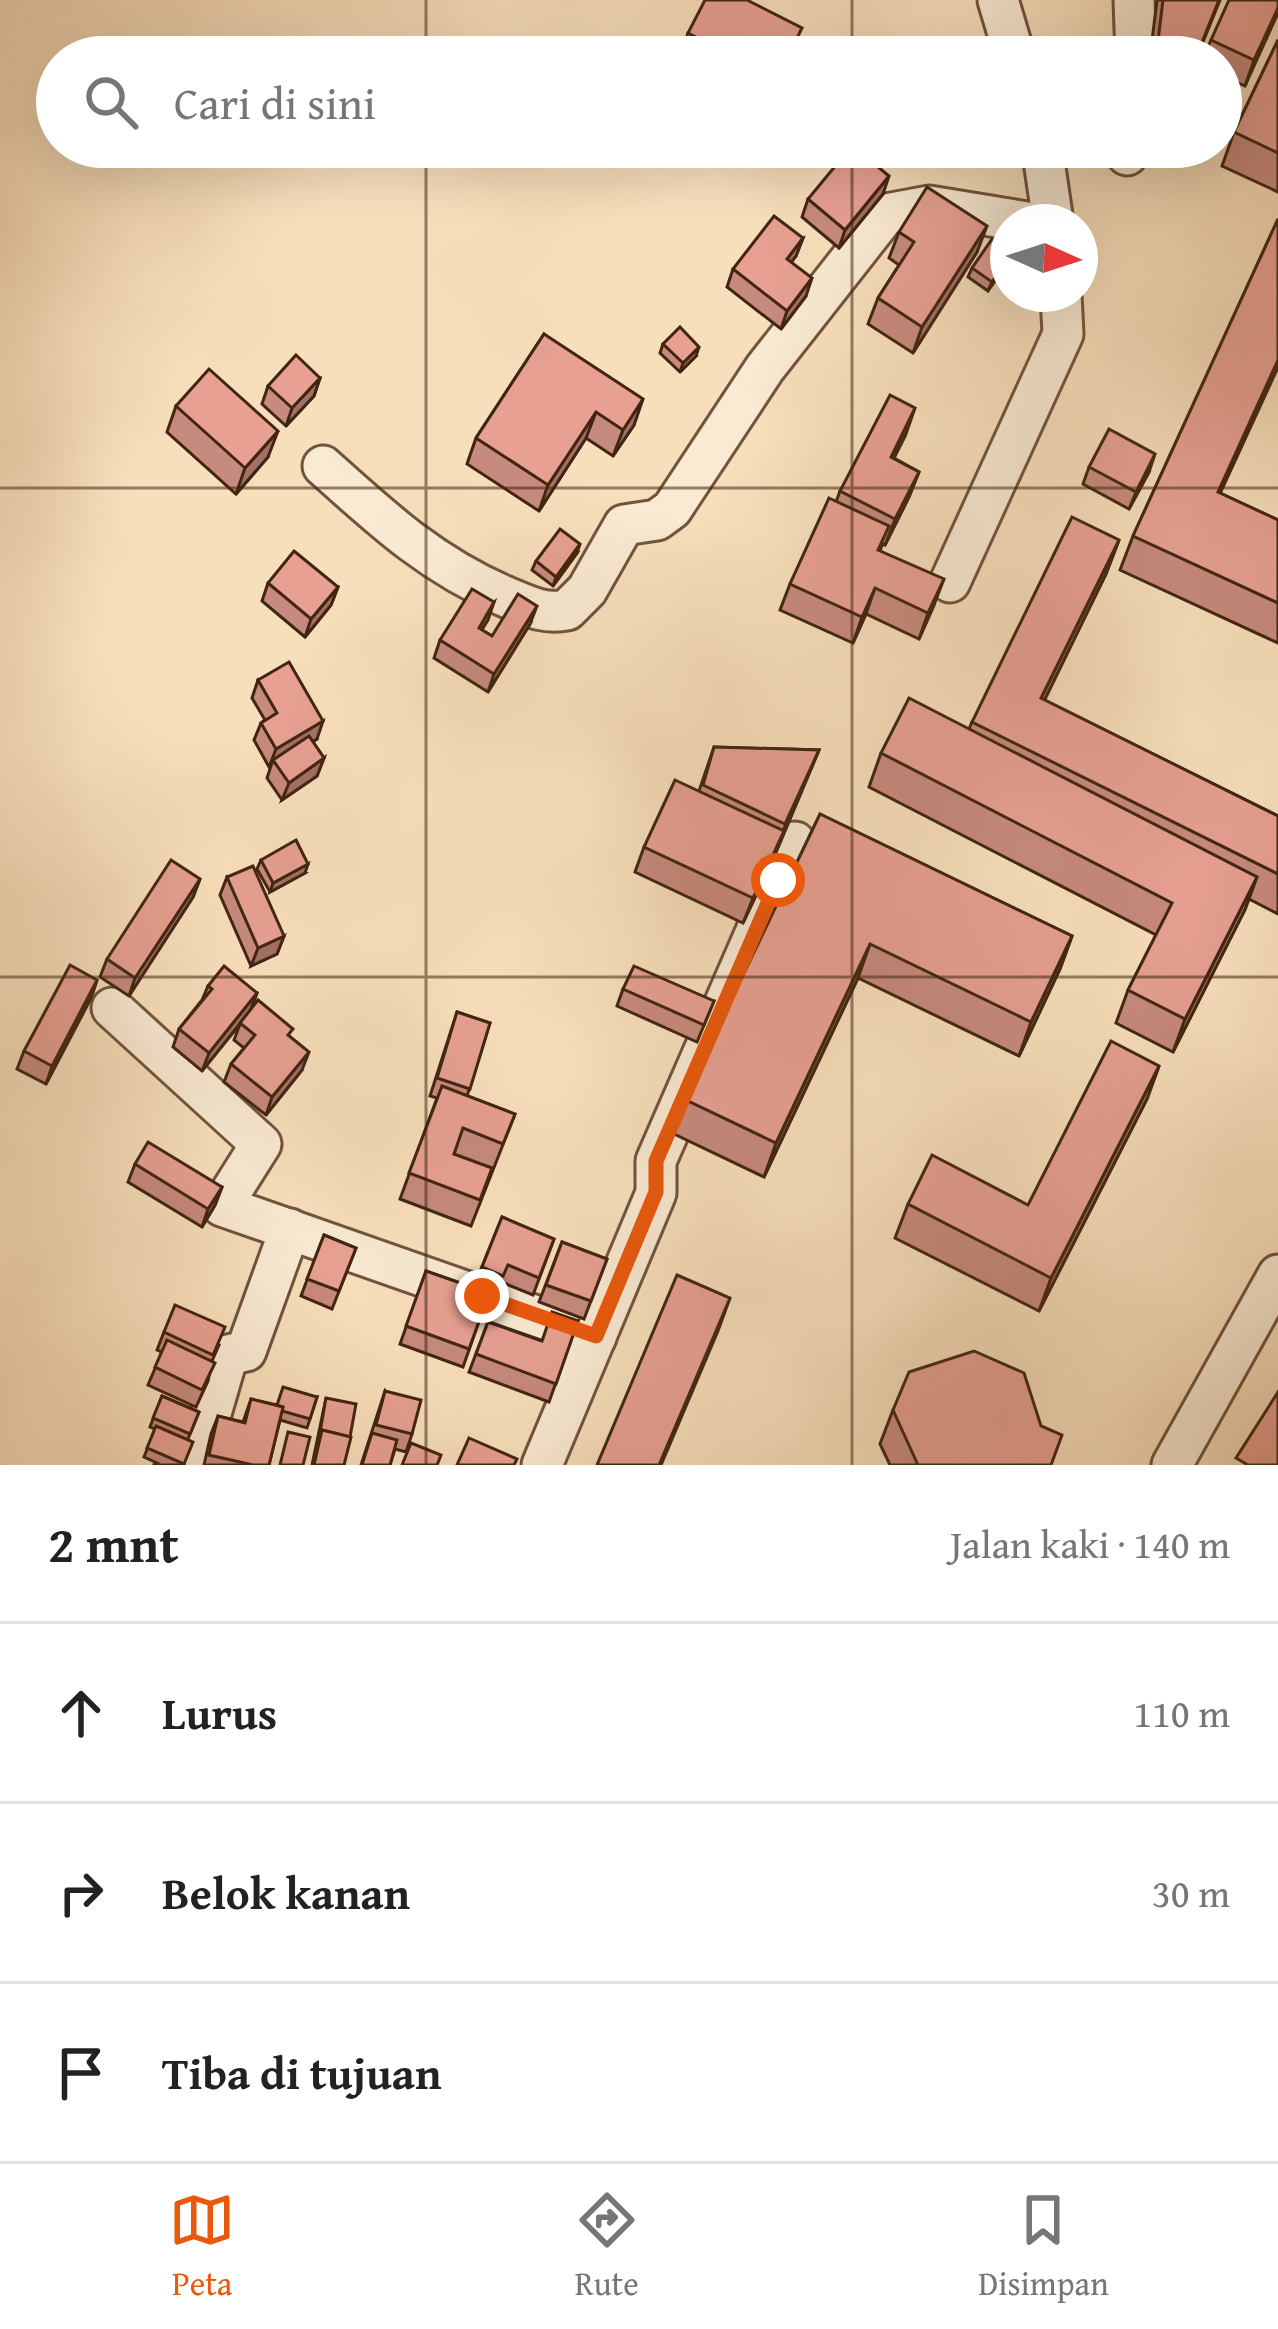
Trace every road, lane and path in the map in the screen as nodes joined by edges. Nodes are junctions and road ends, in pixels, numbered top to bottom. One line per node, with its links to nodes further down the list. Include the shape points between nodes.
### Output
1 (998, 0): 3 (street)
2 (1134, 0): 4 (street)
3 (1009, 36)
4 (1135, 36)
5 (1045, 168): 6 (street)
6 (1050, 204)
7 (990, 216): 9 (street, via 929,206 886,214 765,368 671,509 624,525 586,590 561,611 541,611 464,578 408,542)
8 (1062, 312): 10 (street, via 1063,334)
9 (323, 466)
10 (950, 582)
11 (795, 842): 15 (street, via 656,1161 656,1192)
12 (112, 1008): 13 (street, via 261,1144 222,1206)
13 (290, 1229): 15 (street); 16 (street, via 246,1351 228,1355)
14 (1278, 1274): 18 (street)
15 (596, 1336): 17 (street)
16 (196, 1465)
17 (542, 1465)
18 (1172, 1465)

